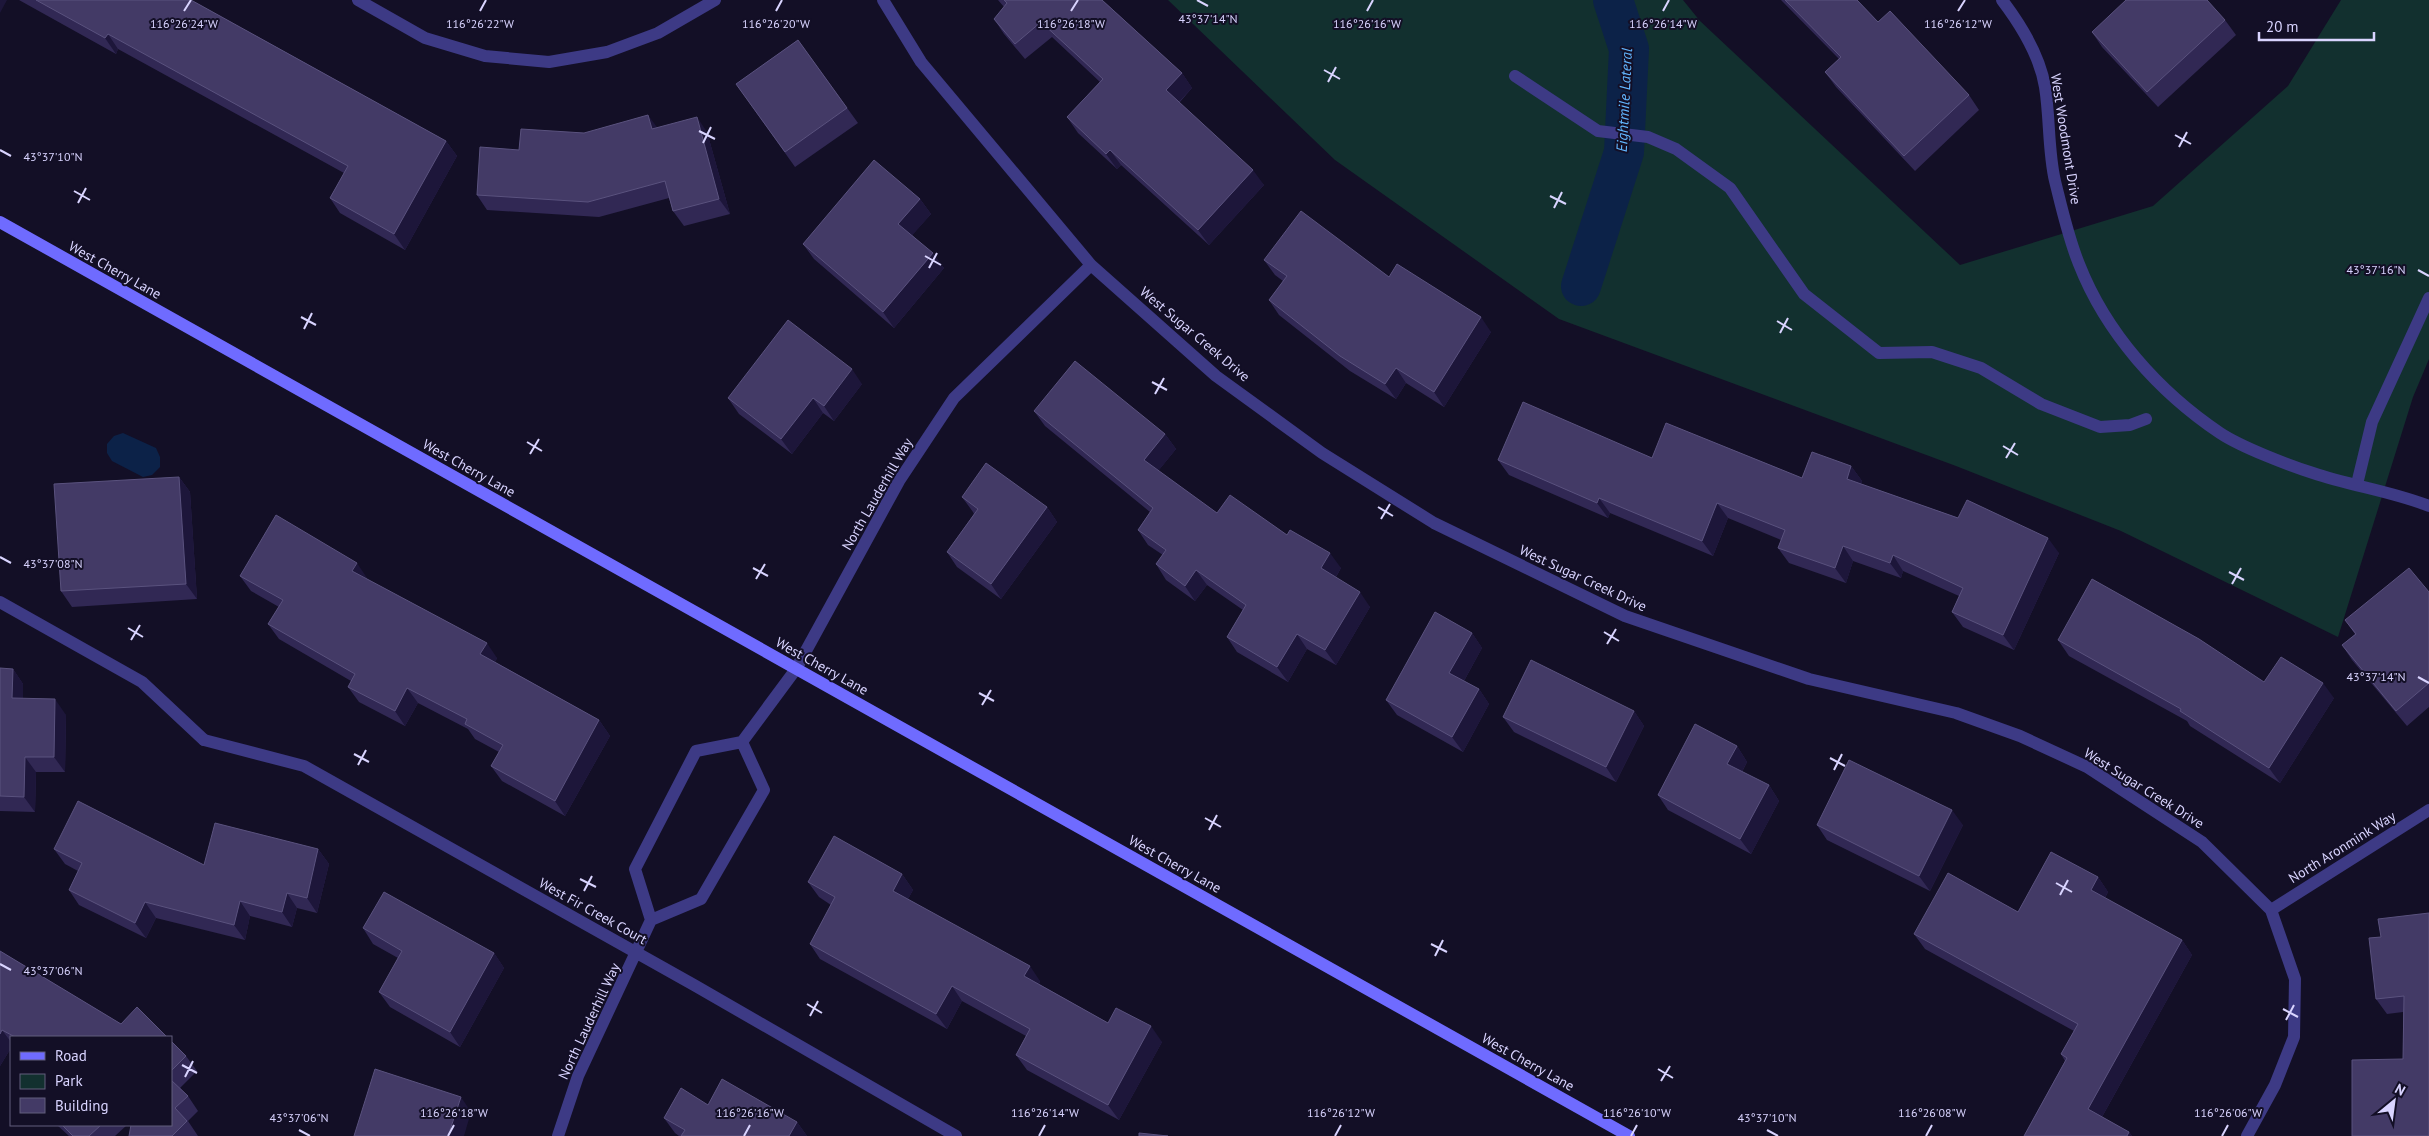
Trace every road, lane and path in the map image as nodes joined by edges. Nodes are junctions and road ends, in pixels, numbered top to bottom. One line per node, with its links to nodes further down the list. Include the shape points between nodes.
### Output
1 (358, 0): 2 (street, via 425,38 485,56 549,62 607,52 658,33)
2 (715, 0)
3 (883, 0): 7 (street, West Sugar Creek Drive, via 921,62)
4 (2002, 0): 10 (street, West Woodmont Drive, via 2030,42 2045,86 2054,176 2079,265 2123,342 2186,408 2221,434 2314,473)
5 (1515, 76): 9 (street, via 1598,131 1648,138 1676,148 1730,188 1804,294 1879,353 1932,352 1982,368 2041,404 2100,427 2130,425)
6 (0, 222): 13 (main road, West Cherry Lane)
7 (1091, 265): 13 (street, North Lauderhill Way, via 954,398 899,481); 16 (street, West Sugar Creek Drive, via 1216,376 1322,453 1434,523 1625,616 1810,679 1956,713 2020,736 2087,766 2202,842)
8 (2429, 298): 10 (street, via 2372,422)
9 (2146, 418)
10 (2357, 484): 11 (street, West Woodmont Drive, via 2405,496)
11 (2429, 506)
12 (0, 602): 18 (street, West Fir Creek Court, via 142,682 204,740 304,766)
13 (796, 669): 14 (street, North Lauderhill Way); 21 (main road, West Cherry Lane)
14 (742, 742): 17 (street, via 764,790 701,899); 17 (street, via 696,751 635,869)
15 (2429, 810): 16 (street, North Aronmink Way)
16 (2271, 910): 22 (street, West Sugar Creek Drive, via 2295,979 2294,1037 2275,1085)
17 (651, 920): 18 (street, North Lauderhill Way)
18 (637, 953): 19 (street, North Lauderhill Way, via 578,1076); 20 (street, West Fir Creek Court)
19 (558, 1136)
20 (956, 1136)
21 (1629, 1136)
22 (2247, 1136)

